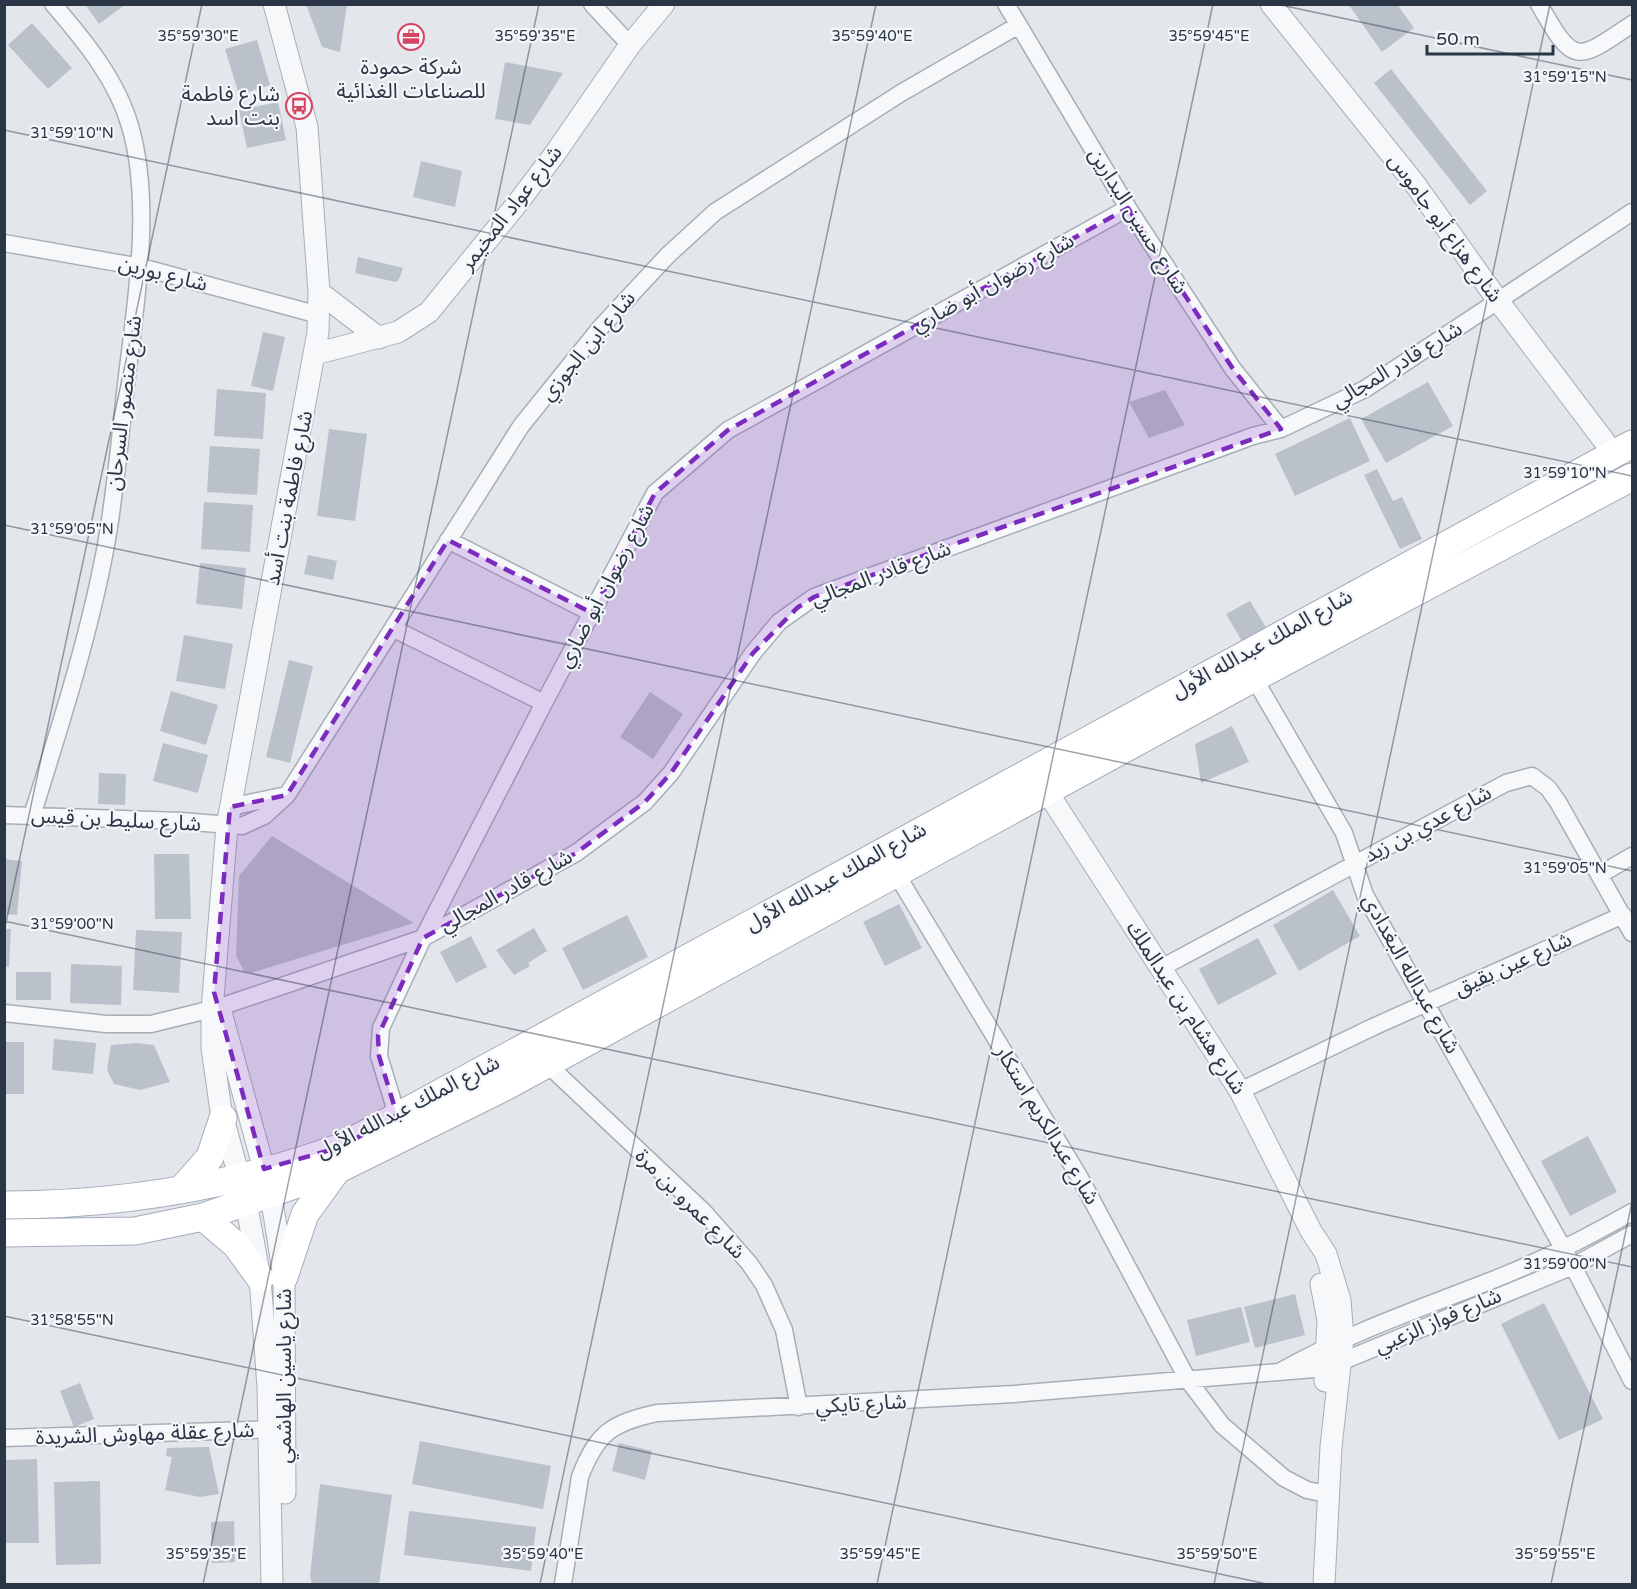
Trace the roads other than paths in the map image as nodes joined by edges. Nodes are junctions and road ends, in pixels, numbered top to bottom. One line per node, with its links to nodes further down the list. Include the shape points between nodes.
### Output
1 (53, 4): 14 (street, شارع منصور السرحان, via 120,96 139,170)
2 (274, 4): 15 (street, شارع فاطمة بنت أسد, via 307,127)
3 (592, 4): 10 (street)
4 (664, 4): 10 (street, شارع عواد المخيمر)
5 (1006, 4): 9 (street, شارع حسين البدارين)
6 (1270, 4): 16 (street, شارع هزاع أبو جاموس, via 1415,183)
7 (1539, 4): 8 (street, via 1560,42 1576,51 1595,49)
8 (1632, 24)
9 (1017, 26): 11 (street, شارع حسين البدارين); 23 (street, شارع ابن الجوزي, via 901,93 715,212 667,256 600,328 521,426)
10 (630, 45): 18 (street, شارع عواد المخيمر, via 554,155 429,312 398,332)
11 (1128, 208): 20 (street, شارع حسين البدارين, via 1233,369); 24 (street, شارع رضوان أبو ضاري, via 728,430 655,493)
12 (1632, 212): 16 (street, شارع قادر المجالي)
13 (4, 243): 14 (street, شارع بورين)
14 (141, 267): 17 (street, شارع بورين); 30 (street, شارع منصور السرحان, via 106,542 90,619)
15 (319, 292): 17 (street, شارع فاطمة بنت أسد); 18 (street)
16 (1499, 302): 20 (street, شارع قادر المجالي, via 1365,389); 21 (street, شارع هزاع أبو جاموس)
17 (319, 315): 19 (street, شارع فاطمة بنت أسد)
18 (379, 338): 19 (street, شارع عواد المخيمر)
19 (315, 354): 31 (street, شارع فاطمة بنت أسد)
20 (1281, 429): 38 (street, شارع قادر المجالي, via 814,597 779,622 753,653 671,773 645,802 576,853)
21 (1623, 449): 45 (main road, شارع الملك عبدالله الأول)
22 (1632, 477): 26 (main road, شارع الملك عبدالله الأول)
23 (448, 540): 24 (street); 25 (street, شارع ابن الجوزي)
24 (592, 613): 27 (street, شارع رضوان أبو ضاري)
25 (394, 629): 27 (street); 31 (street, شارع ابن الجوزي, via 287,795)
26 (1254, 678): 28 (main road, شارع الملك عبدالله الأول); 33 (street, شارع عبدالله البغدادي, via 1344,833)
27 (543, 702): 38 (street, شارع رضوان أبو ضاري)
28 (1048, 793): 35 (main road, شارع الملك عبدالله الأول); 39 (street, شارع هشام بن عبدالملك)
29 (4, 815): 30 (street, شارع سليط بن قيس)
30 (32, 816): 31 (street, شارع سليط بن قيس, via 181,821)
31 (229, 817): 41 (street, شارع فاطمة بنت أسد)
32 (1632, 856): 34 (street)
33 (1354, 863): 34 (street, شارع عدي بن زيد, via 1506,783 1532,776 1553,795); 39 (street, شارع عدي بن زيد); 40 (street, شارع عبدالله البغدادي, via 1365,895)
34 (1601, 874): 36 (street, شارع عدي بن زيد)
35 (897, 875): 43 (main road, شارع الملك عبدالله الأول); 63 (street, شارع عبدالكريم استكار, via 1080,1178)
36 (1623, 915): 37 (street, شارع عدي بن زيد); 40 (street, شارع عين بقيق)
37 (1632, 933)
38 (423, 938): 41 (street, شارع قادر المجالي); 45 (street, شارع رضوان أبو ضاري, via 378,1036 379,1056)
39 (1161, 968): 44 (street, شارع هشام بن عبدالملك)
40 (1427, 1002): 44 (street, شارع عين بقيق); 57 (street, شارع عبدالله البغدادي)
41 (215, 1003): 42 (street, شارع قادر المجالي, via 151,1024 106,1024); 46 (street, شارع فاطمة بنت أسد, via 212,1048); 47 (street, شارع فاطمة بنت أسد)
42 (4, 1013)
43 (546, 1063): 48 (main road, شارع الملك عبدالله الأول); 65 (street, شارع عمرو بن مرة, via 704,1212 749,1263 784,1330)
44 (1240, 1091): 60 (street, شارع هشام بن عبدالملك, via 1326,1254 1340,1300)
45 (397, 1115): 47 (main road, شارع الملك عبدالله الأول, via 341,1147)
46 (223, 1118): 49 (street, شارع فاطمة بنت أسد); 50 (main road, via 210,1157)
47 (264, 1169): 49 (main road, شارع الملك عبدالله الأول); 51 (street, شارع ياسين الهاشمي)
48 (337, 1170): 51 (main road, شارع الملك عبدالله الأول); 59 (main road, via 305,1214)
49 (237, 1176): 50 (main road, شارع الملك عبدالله الأول); 51 (street, شارع ياسين الهاشمي)
50 (181, 1190): 52 (main road, شارع الملك عبدالله الأول, via 72,1204)
51 (259, 1199): 54 (main road, شارع الملك عبدالله الأول); 59 (street, شارع ياسين الهاشمي)
52 (4, 1205)
53 (1632, 1212): 57 (street, شارع فواز الزعبي)
54 (202, 1218): 55 (main road, شارع الملك عبدالله الأول, via 135,1231); 59 (main road)
55 (4, 1233)
56 (1632, 1234): 58 (street, شارع فواز الزعبي)
57 (1563, 1249): 58 (street, شارع عبدالله البغدادي); 60 (street, شارع فواز الزعبي, via 1507,1275)
58 (1573, 1266): 61 (street, شارع فواز الزعبي); 64 (street, شارع عبدالله البغدادي)
59 (272, 1278): 66 (street, شارع ياسين الهاشمي)
60 (1336, 1341): 61 (street, شارع هشام بن عبدالملك); 62 (street, شارع تايكي)
61 (1333, 1365): 62 (street, شارع تايكي); 68 (street, شارع هشام بن عبدالملك)
62 (1280, 1372): 63 (street, شارع تايكي)
63 (1188, 1380): 65 (street, شارع تايكي); 68 (street, شارع عبدالكريم استكار, via 1222,1425 1284,1478)
64 (1632, 1381)
65 (798, 1407): 71 (street, شارع تايكي, via 657,1413 626,1420 609,1429 598,1439 580,1477)
66 (277, 1429): 67 (street, شارع عقلة مهاوش الشريدة); 69 (street, شارع ياسين الهاشمي); 70 (street, شارع ياسين الهاشمي)
67 (4, 1438)
68 (1322, 1493): 72 (street, شارع هشام بن عبدالملك); 73 (street, شارع هشام بن عبدالملك)
69 (272, 1584)
70 (286, 1584)
71 (563, 1584)
72 (1314, 1584)
73 (1324, 1584)

